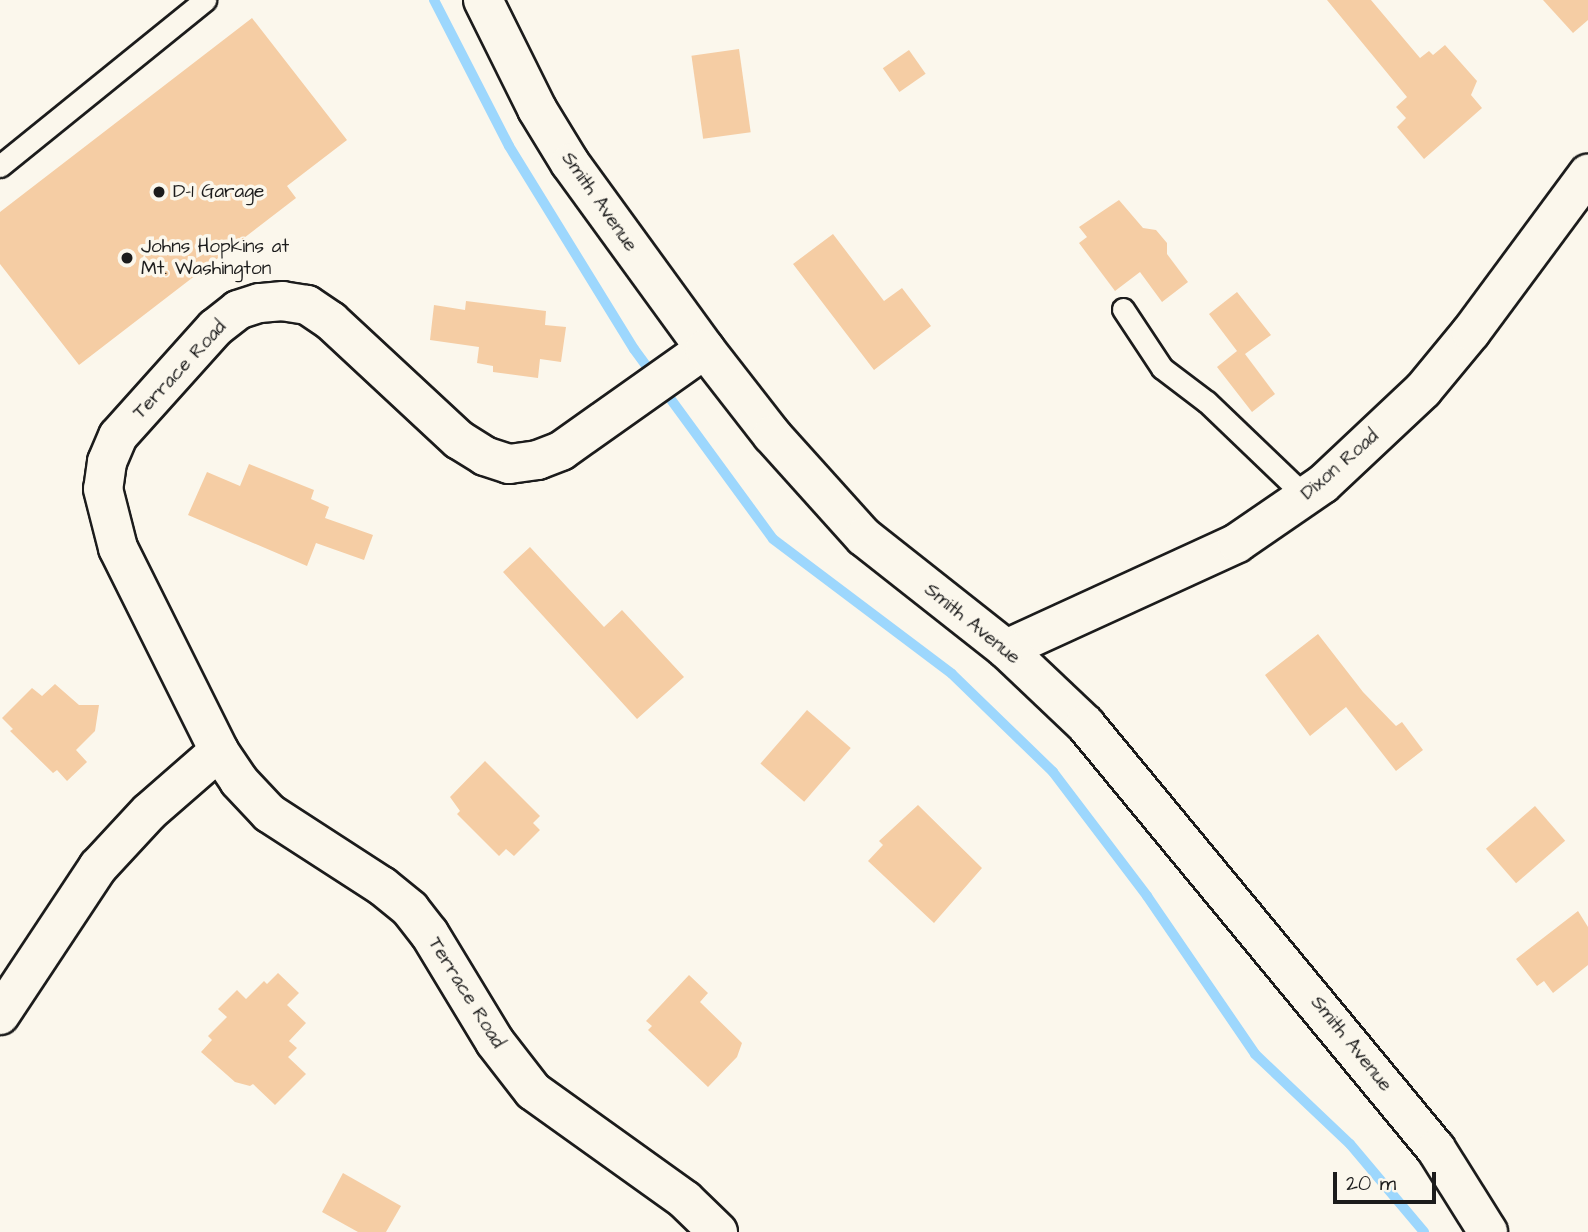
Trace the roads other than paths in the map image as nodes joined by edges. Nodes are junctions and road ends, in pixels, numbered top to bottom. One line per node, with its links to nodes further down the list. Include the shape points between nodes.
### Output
1 (205, 0): 3 (lane)
2 (483, 0): 6 (street, Smith Avenue, via 537,109 570,163)
3 (0, 166)
4 (1588, 174): 7 (street, Dixon Road, via 1423,390)
5 (1123, 309): 7 (lane, via 1162,368 1207,402)
6 (705, 349): 8 (street, Smith Avenue, via 772,435 864,537); 9 (street, Terrace Road, via 561,451 509,464 459,440 331,321 307,305 259,303 239,310 215,328 118,436 107,462 103,489 118,548)
7 (1305, 496): 8 (street, Dixon Road, via 1237,542)
8 (1006, 649): 12 (street, Smith Avenue, via 1085,724 1346,1037 1436,1149)
9 (219, 751): 10 (street, via 149,812 98,867); 11 (street, Terrace Road, via 269,813 410,909 495,1042 533,1091 685,1200)
10 (0, 1015)
11 (718, 1232)
12 (1488, 1232)

